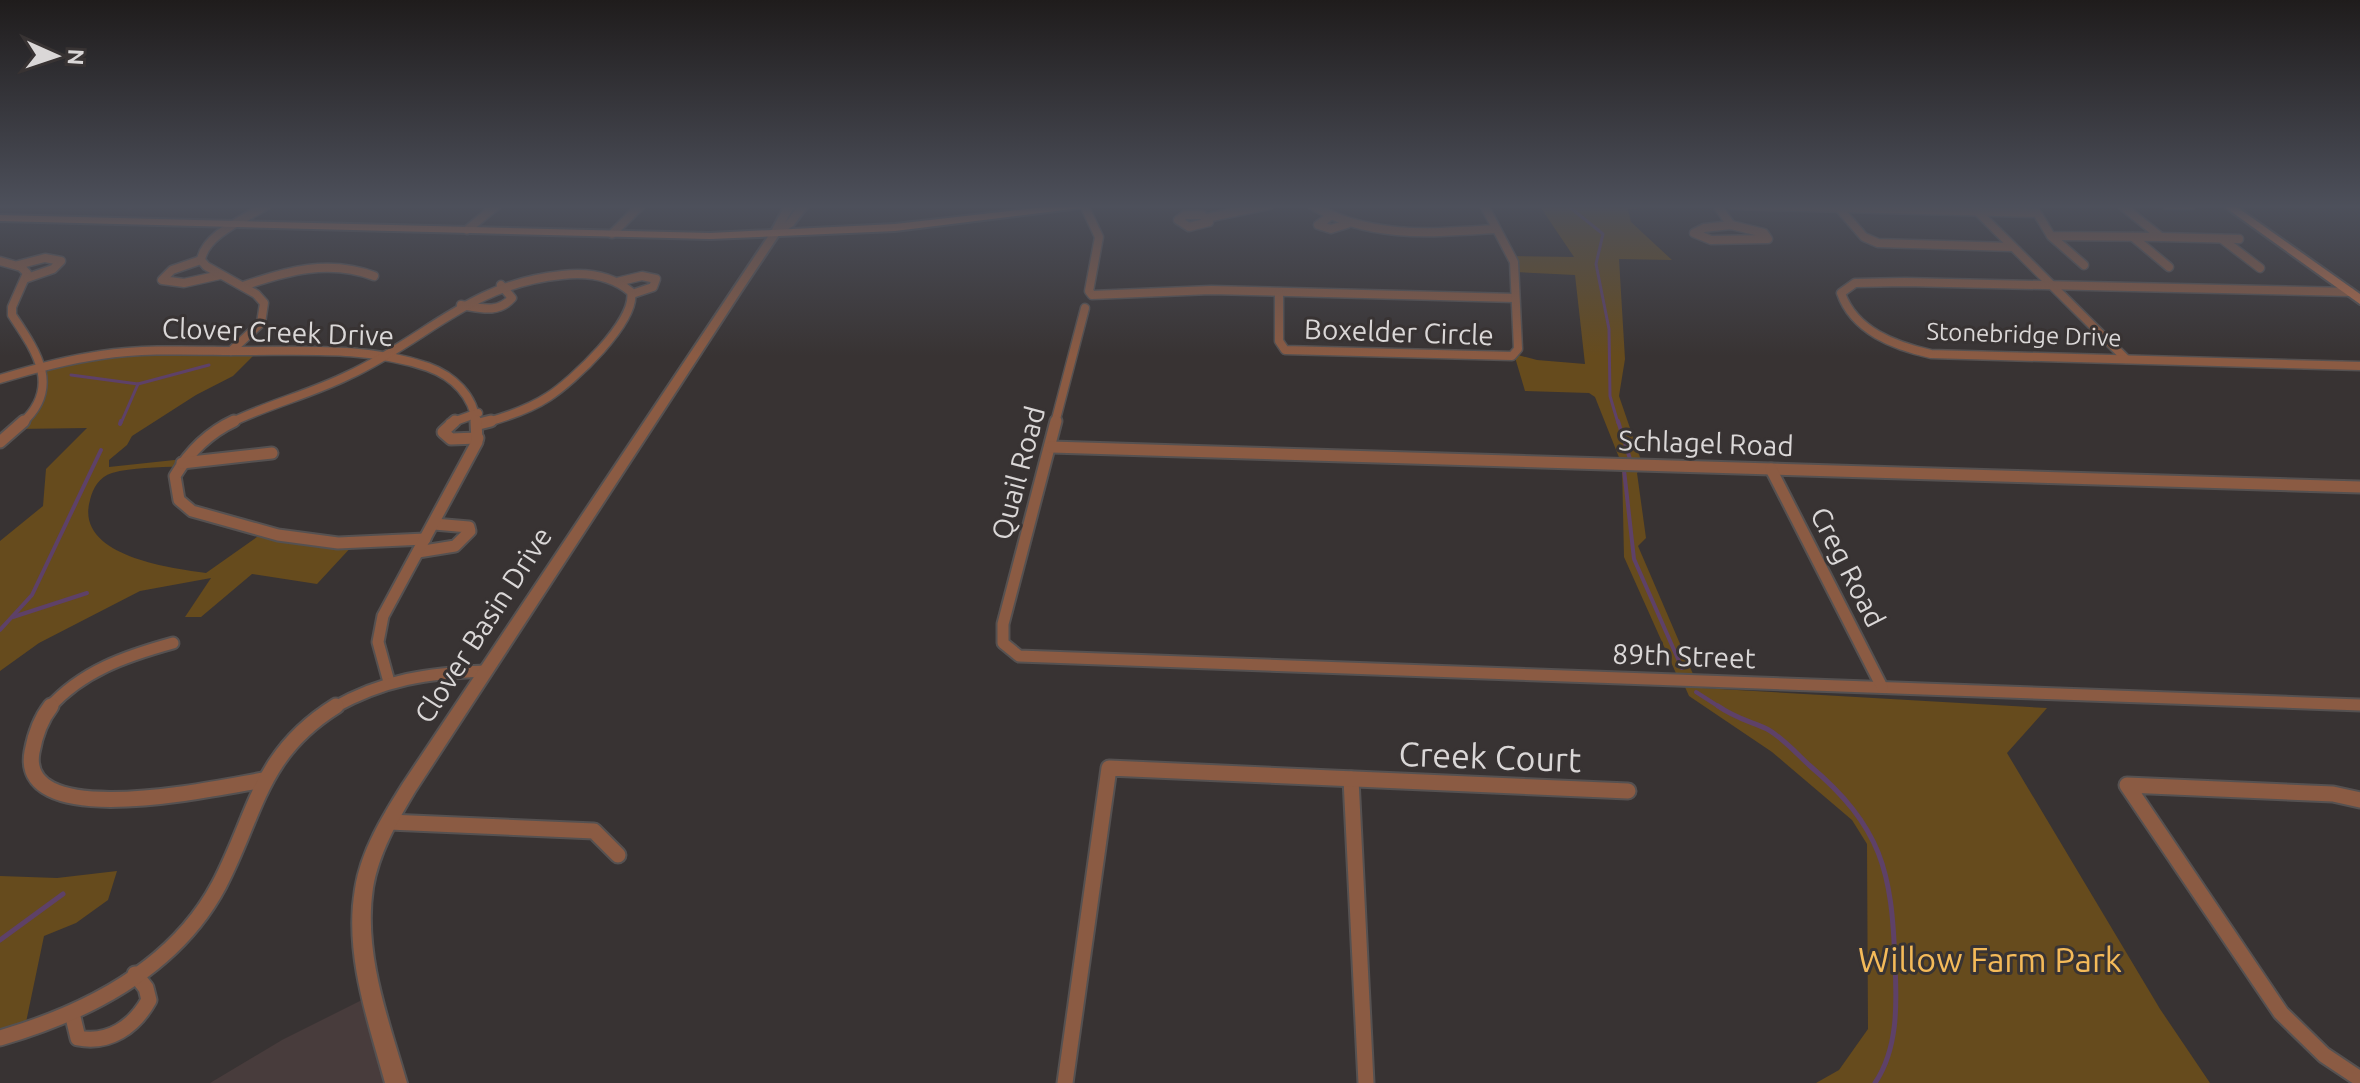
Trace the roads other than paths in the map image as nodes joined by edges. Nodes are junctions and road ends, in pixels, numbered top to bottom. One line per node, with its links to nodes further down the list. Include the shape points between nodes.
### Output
1 (202, 256): 10 (street)
2 (760, 256): 51 (street, Clover Basin Drive)
3 (1096, 256): 23 (street, via 1092,295)
4 (1511, 256): 26 (street)
5 (2020, 256): 22 (street)
6 (2073, 256): 13 (street)
7 (2155, 256): 14 (street)
8 (2244, 256): 15 (street)
9 (2298, 256): 25 (main road)
10 (201, 260): 16 (street); 16 (street, via 174,269 162,280 184,283)
11 (0, 261): 12 (street)
12 (18, 265): 18 (street); 18 (street, via 45,258 61,261)
13 (2084, 265)
14 (2169, 267)
15 (2260, 268)
16 (220, 275): 21 (street)
17 (374, 276): 21 (street, via 323,267)
18 (27, 278): 27 (street)
19 (617, 282): 20 (street, via 573,273); 24 (street); 24 (street, via 639,276 656,279 653,287)
20 (501, 285): 29 (street); 29 (street, via 512,298 506,305)
21 (243, 286): 31 (street, via 262,298 264,314 258,327)
22 (2052, 286): 25 (street, Stonebridge Drive); 33 (street); 33 (street, Stonebridge Drive, via 1870,282 1847,286 1841,293 1867,332 1903,348 1931,354)
23 (1279, 292): 26 (street); 26 (street, Boxelder Circle, via 1279,341 1285,350 1505,357 1517,352)
24 (632, 294): 38 (street, via 630,311 567,386 530,409)
25 (2355, 296)
26 (1515, 298)
27 (14, 302): 28 (street); 35 (street, via 12,315 39,353)
28 (0, 304)
29 (461, 305): 32 (street)
30 (1085, 308): 41 (street, Quail Road)
31 (231, 351): 32 (street, Clover Creek Drive); 35 (street, Clover Creek Drive, via 133,351)
32 (382, 355): 37 (street, Clover Creek Drive, via 444,374 465,391); 43 (street, via 347,377 230,423)
33 (2126, 359): 34 (street, Stonebridge Drive)
34 (2360, 366)
35 (40, 367): 36 (street, Clover Creek Drive); 40 (street, via 39,406)
36 (0, 379)
37 (478, 413): 38 (street); 39 (street, via 451,422 443,433 453,439)
38 (479, 424): 39 (street)
39 (478, 438): 46 (street)
40 (0, 442)
41 (1051, 447): 44 (street, Schlagel Road); 50 (street, Quail Road, via 1003,624)
42 (272, 453): 43 (street)
43 (182, 463): 47 (street, via 174,480 178,498 202,515 310,541)
44 (1771, 469): 45 (street, Schlagel Road); 53 (street, Creg Road)
45 (2360, 487)
46 (434, 524): 47 (street); 48 (street, via 461,524 470,531 456,546)
47 (425, 539): 48 (street)
48 (418, 552): 52 (street, via 379,626)
49 (173, 643): 56 (street, via 105,664 60,696 35,733 31,763 37,780 64,794 104,800)
50 (1007, 649): 53 (street, 89th Street, via 1026,657)
51 (486, 671): 52 (street, via 434,672); 59 (street, Clover Basin Drive)
52 (389, 682): 56 (street, via 344,703 305,730)
53 (1882, 687): 54 (street, 89th Street)
54 (2360, 705)
55 (1351, 779): 57 (street, Creek Court); 66 (street, Creek Court, via 1109,768); 67 (street)
56 (264, 780): 61 (street, via 208,903 173,945)
57 (1628, 791)
58 (2360, 800): 64 (street, via 2333,794 2127,785 2281,1013 2324,1055)
59 (389, 822): 60 (street, via 594,831); 65 (street, Clover Basin Drive, via 367,873 361,924)
60 (618, 855)
61 (135, 974): 62 (street); 62 (street, via 149,1000 118,1032 95,1040 78,1038)
62 (72, 1013): 63 (street)
63 (0, 1038)
64 (2360, 1079)
65 (396, 1083)
66 (1065, 1083)
67 (1366, 1083)

